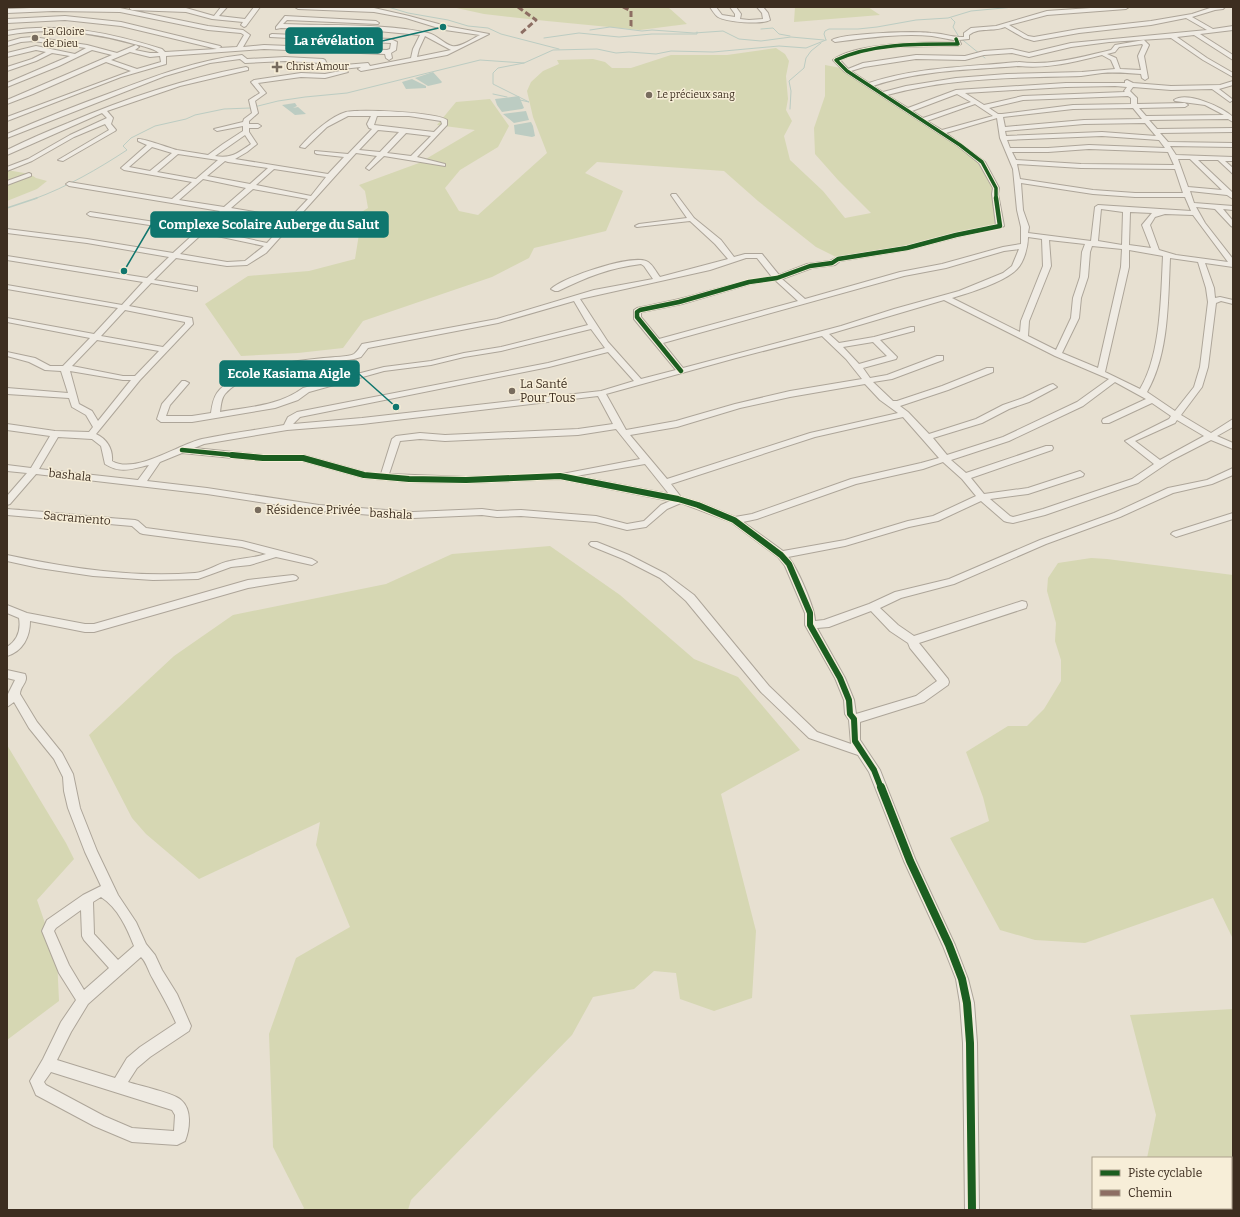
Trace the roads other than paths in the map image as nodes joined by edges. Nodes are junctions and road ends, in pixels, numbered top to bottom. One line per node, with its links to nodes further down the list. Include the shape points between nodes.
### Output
1 (224, 7): 12 (street)
2 (257, 7): 16 (street)
3 (298, 7): 49 (street, via 377,10 445,28 486,34)
4 (713, 7): 14 (street, via 720,16)
5 (734, 7): 14 (street, via 738,14)
6 (760, 7): 14 (street, via 767,19)
7 (1126, 7): 18 (street, via 1047,13)
8 (1222, 7): 11 (street)
9 (7, 11): 10 (street, via 61,9)
10 (127, 12): 12 (street, via 135,8 186,10); 17 (street)
11 (1186, 16): 18 (street, via 1034,39); 25 (street)
12 (216, 17): 16 (street)
13 (90, 20): 15 (street, via 57,18); 24 (street); 28 (street)
14 (737, 20)
15 (7, 21)
16 (247, 21): 26 (street)
17 (177, 22): 22 (street); 26 (street)
18 (1005, 25): 35 (street, via 973,29 966,34 967,38)
19 (280, 26): 20 (street); 23 (street, via 285,18 376,22); 32 (street)
20 (347, 28): 23 (street); 38 (street)
21 (1233, 28): 25 (street)
22 (162, 29): 24 (street); 47 (street)
23 (367, 29): 31 (street)
24 (150, 30): 30 (street)
25 (1211, 30): 29 (street)
26 (239, 31): 48 (street, via 247,35)
27 (7, 33): 28 (street, via 39,28)
28 (78, 33): 37 (street)
29 (1195, 33): 33 (street); 60 (street)
30 (142, 34)
31 (423, 34): 49 (street); 64 (street)
32 (272, 36): 38 (street); 45 (street)
33 (1174, 37): 40 (street); 70 (street, via 1118,38 1029,55 1012,51 966,58 916,57 863,65); 75 (street)
34 (136, 38): 37 (street)
35 (959, 39): 39 (street, via 935,34 905,34); 70 (street, via 957,44 915,44 874,48 837,58)
36 (69, 40): 41 (street)
37 (130, 40): 43 (street)
38 (339, 40): 51 (street); 53 (street, via 394,42 393,50)
39 (835, 40)
40 (1144, 42): 44 (street); 59 (street, via 1146,45)
41 (63, 43): 42 (street, via 29,39); 46 (street)
42 (7, 44)
43 (140, 44): 50 (street); 54 (street, via 160,50)
44 (1129, 44): 55 (street, via 1116,46 1114,50); 59 (street, via 1138,56)
45 (267, 47): 48 (street); 51 (street); 63 (street)
46 (91, 48): 57 (street); 58 (street)
47 (227, 49): 48 (street); 54 (street); 61 (street)
48 (239, 49)
49 (453, 49): 64 (street, via 446,54)
50 (130, 50): 54 (street, via 144,54); 57 (street)
51 (332, 50): 53 (street)
52 (52, 51): 56 (street, via 34,48); 58 (street); 67 (street)
53 (388, 52): 66 (street)
54 (162, 53): 69 (street, via 164,64)
55 (1104, 53): 71 (street, via 1114,59); 81 (street, via 1044,65 1020,64 925,72 890,78)
56 (7, 55)
57 (117, 55): 62 (street)
58 (76, 56): 80 (street)
59 (1142, 57): 73 (street)
60 (1233, 58)
61 (231, 59): 63 (street, via 242,57 245,62); 72 (street)
62 (105, 60): 69 (street); 92 (street)
63 (267, 60): 65 (street, via 323,61 326,67 332,68)
64 (414, 60): 66 (street)
65 (368, 64)
66 (391, 64): 108 (street, via 332,75 301,75 254,82 263,93 252,100 255,113 247,118)
67 (7, 69)
68 (246, 69): 77 (street)
69 (134, 70): 76 (street); 102 (street)
70 (847, 71): 81 (street)
71 (1120, 71): 73 (street); 74 (street); 82 (street)
72 (177, 72): 76 (street); 77 (street)
73 (1143, 72): 84 (street)
74 (1062, 73): 78 (street, via 1009,75); 83 (street, via 1064,78 1040,82)
75 (1233, 75)
76 (150, 79): 116 (street)
77 (188, 82): 98 (street, via 160,89)
78 (944, 82): 87 (street); 88 (street, via 910,86)
79 (1232, 84): 85 (street)
80 (7, 85)
81 (869, 85): 88 (street)
82 (1131, 85): 83 (street); 84 (street); 90 (street, via 1127,91)
83 (1036, 86): 87 (street); 89 (street)
84 (1148, 87): 86 (street)
85 (1213, 87): 86 (street); 91 (street)
86 (1190, 88): 94 (street)
87 (960, 93): 93 (street); 99 (street, via 949,94)
88 (882, 94): 99 (street)
89 (1040, 97): 90 (street); 96 (street, via 1019,98); 97 (street)
90 (1133, 100): 94 (street, via 1189,100); 95 (street); 97 (street); 105 (street)
91 (1232, 101)
92 (7, 102)
93 (976, 102): 96 (street); 104 (street)
94 (1207, 104): 103 (street, via 1220,109)
95 (1185, 105)
96 (984, 106): 101 (street)
97 (1057, 109): 101 (street)
98 (102, 110): 106 (street, via 111,119); 129 (street, via 43,135)
99 (908, 110): 104 (street)
100 (375, 114): 109 (street, via 370,126); 115 (street, via 409,114 444,120 445,124); 123 (street, via 347,114 325,126)
101 (999, 116): 110 (street); 114 (street)
102 (7, 119)
103 (1232, 119): 105 (street)
104 (923, 120): 114 (street)
105 (1146, 120): 110 (street); 113 (street)
106 (108, 121): 137 (street, via 112,130); 143 (street, via 72,136 30,160)
107 (258, 126): 108 (street)
108 (246, 127): 117 (street); 117 (street, via 217,129); 138 (street, via 254,144)
109 (376, 128): 112 (street); 128 (street)
110 (1001, 129): 118 (street)
111 (1233, 130): 113 (street)
112 (404, 131): 115 (street); 130 (street)
113 (1156, 131): 119 (street)
114 (942, 132): 188 (street, via 983,164 996,188 1000,226 907,248 851,256 832,263 810,266)
115 (433, 134): 133 (street)
116 (7, 136)
117 (237, 138): 131 (street)
118 (1003, 138): 119 (street, via 1102,134); 125 (street)
119 (1162, 138): 124 (street)
120 (140, 140): 121 (street)
121 (152, 145): 126 (street); 146 (street, via 123,168)
122 (1233, 145): 124 (street)
123 (302, 147)
124 (1168, 147): 125 (street); 132 (street)
125 (1009, 150): 139 (street)
126 (177, 152): 131 (street); 146 (street)
127 (317, 152): 128 (street)
128 (353, 153): 130 (street); 148 (street)
129 (7, 154)
130 (382, 154): 133 (street); 144 (street)
131 (210, 157): 138 (street)
132 (1174, 157): 134 (street); 141 (street)
133 (413, 158): 140 (street)
134 (1192, 158): 135 (street); 157 (street)
135 (1220, 159): 136 (street); 145 (street)
136 (1233, 159)
137 (61, 160)
138 (226, 160): 142 (street); 149 (street)
139 (1014, 162): 141 (street, via 1081,166); 150 (street)
140 (443, 165)
141 (1178, 166): 154 (street)
142 (273, 167): 148 (street); 153 (street)
143 (7, 168)
144 (369, 168)
145 (1233, 172)
146 (151, 173): 149 (street)
147 (29, 175): 151 (street)
148 (330, 176): 158 (street)
149 (199, 179): 153 (street); 159 (street)
150 (1018, 181): 156 (street, via 1093,192); 175 (street)
151 (7, 183)
152 (69, 184): 159 (street)
153 (250, 186): 158 (street); 163 (street)
154 (1187, 192): 156 (street); 157 (street); 160 (street)
155 (674, 195): 169 (street)
156 (1135, 195): 164 (street, via 1133,204)
157 (1230, 195)
158 (312, 198): 170 (street)
159 (173, 201): 163 (street)
160 (1191, 205): 161 (street); 167 (street)
161 (1217, 207): 162 (street); 171 (street)
162 (1233, 208)
163 (226, 209): 170 (street); 174 (street)
164 (1118, 209): 165 (street); 177 (street, via 1097,208)
165 (1127, 210): 166 (street); 180 (street)
166 (1170, 212): 167 (street); 181 (street, via 1153,215 1146,225)
167 (1195, 212): 187 (street)
168 (90, 214): 174 (street)
169 (692, 219): 172 (street); 185 (street, via 718,242)
170 (291, 220): 178 (street)
171 (1233, 224)
172 (639, 226)
173 (7, 231): 182 (street)
174 (202, 231): 178 (street); 182 (street)
175 (1025, 235): 176 (street); 179 (street)
176 (1046, 237): 177 (street); 205 (street, via 1046,266 1025,321)
177 (1092, 244): 180 (street); 212 (street, via 1086,252 1084,277 1077,298 1076,318)
178 (268, 245): 182 (street, via 255,258 243,264 227,264)
179 (1024, 246): 194 (street, via 1015,267 1006,276); 196 (street, via 903,274)
180 (1126, 248): 181 (street); 218 (street, via 1125,267)
181 (1156, 251): 183 (street)
182 (175, 255): 190 (street)
183 (1167, 255): 186 (street); 227 (street, via 1164,308 1156,362 1151,378)
184 (7, 258): 190 (street)
185 (732, 260): 188 (street, via 745,256 759,256); 189 (street)
186 (1202, 261): 187 (street); 197 (street)
187 (1233, 265)
188 (777, 278): 196 (street); 207 (street, via 749,282 640,310 637,317)
189 (658, 280): 193 (street, via 647,264 642,262 618,265 587,274); 195 (street, via 597,292)
190 (148, 281): 192 (street); 199 (street)
191 (7, 287): 199 (street)
192 (194, 289)
193 (555, 289)
194 (946, 298): 203 (street); 205 (street)
195 (576, 299): 201 (street); 232 (street, via 498,321 365,346 354,357 258,371 240,378 220,393)
196 (804, 302): 207 (street)
197 (1212, 302): 198 (street, via 1220,299); 233 (street, via 1204,367 1198,387)
198 (1233, 302)
199 (124, 307): 204 (street); 210 (street, via 189,320 189,324)
200 (7, 320): 204 (street)
201 (592, 326): 209 (street); 232 (street, via 501,349 431,363 384,369 306,390 280,404)
202 (911, 329): 206 (street)
203 (823, 332): 208 (street); 217 (street)
204 (97, 336): 210 (street); 215 (street)
205 (1024, 336): 212 (street)
206 (875, 339): 208 (street); 214 (street, via 893,357)
207 (659, 342): 217 (street)
208 (838, 346): 214 (street)
209 (609, 349): 222 (street); 238 (street, via 549,365 298,415 291,419)
210 (165, 350): 219 (street)
211 (7, 354): 215 (street, via 32,360 48,368)
212 (1058, 354): 218 (street)
213 (940, 358): 221 (street, via 889,377)
214 (857, 367): 221 (street)
215 (65, 369): 219 (street); 228 (street)
216 (990, 370): 230 (street, via 945,388)
217 (680, 371): 222 (street)
218 (1101, 372): 220 (street)
219 (137, 378): 237 (street)
220 (1116, 379): 227 (street); 248 (street, via 1080,404 1006,439)
221 (867, 381): 230 (street); 239 (street, via 738,406 677,424)
222 (639, 382): 226 (street)
223 (185, 383): 232 (street, via 171,398 161,419)
224 (1053, 388): 242 (street, via 979,421)
225 (7, 391): 228 (street)
226 (601, 393): 238 (street, via 362,421); 239 (street)
227 (1142, 393): 229 (street)
228 (72, 396): 237 (street, via 76,406 90,414)
229 (1153, 399): 233 (street); 234 (street)
230 (891, 404): 231 (street)
231 (905, 414): 242 (street); 258 (street, via 813,435)
232 (215, 415)
233 (1177, 416): 243 (street); 250 (street, via 1129,441)
234 (1106, 421)
235 (1233, 422): 243 (street)
236 (7, 427): 240 (street)
237 (97, 427): 241 (street)
238 (287, 427): 246 (street, via 202,442)
239 (620, 430): 249 (street); 256 (street, via 450,438 420,436 396,439)
240 (55, 434): 241 (street); 253 (street)
241 (91, 435): 247 (street, via 106,447 109,454 108,462 116,467 124,468)
242 (927, 436): 248 (street)
243 (1211, 437): 244 (street); 250 (street)
244 (1233, 446)
245 (1049, 448): 257 (street)
246 (182, 450): 247 (street); 256 (street, via 263,458 303,458 364,475)
247 (159, 459): 259 (street)
248 (945, 459): 257 (street); 265 (street, via 854,481 754,517)
249 (646, 461): 255 (street); 258 (street)
250 (1160, 464): 260 (street, via 1135,481 1056,509 1013,520 1002,516)
251 (7, 468): 253 (street, bashala)
252 (1233, 471): 274 (street, via 1209,482 1171,490 1117,515 1043,542 951,582 898,596)
253 (33, 472): 259 (street, bashala); 262 (street)
254 (1080, 474): 260 (street, via 1028,491)
255 (560, 476): 256 (street, via 466,480); 261 (street)
256 (384, 477)
257 (965, 477): 260 (street)
258 (665, 483): 261 (street)
259 (140, 484): 261 (street, bashala, via 390,515 521,512 591,518 633,527 647,523 664,507)
260 (982, 497): 269 (street, via 935,519 908,524 845,543)
261 (679, 500): 265 (street)
262 (7, 502)
263 (7, 512): 268 (street, Sacramento, via 135,523 143,531 242,544)
264 (1233, 516): 266 (street)
265 (734, 520): 269 (street)
266 (1176, 534)
267 (594, 544): 283 (street, via 663,576 690,598 765,689 812,735)
268 (272, 553): 270 (street, via 250,562 230,564 198,576 154,577 93,573); 271 (street, Sacramento)
269 (781, 555): 277 (street, via 797,580 810,613)
270 (7, 558)
271 (312, 562)
272 (293, 578): 276 (street, via 248,584 94,628)
273 (1022, 605): 278 (street)
274 (873, 607): 277 (street, via 825,624); 278 (street, via 894,628)
275 (7, 609): 276 (street)
276 (24, 616): 279 (street, via 26,626 21,641)
277 (810, 625): 282 (street, via 840,678 849,700 850,714)
278 (913, 641): 282 (street, via 944,682 920,699)
279 (7, 652)
280 (7, 674): 281 (street, via 21,677)
281 (11, 698): 285 (street, via 58,756 69,777 70,791 82,828)
282 (854, 719): 283 (street, via 855,740)
283 (862, 752): 291 (street, via 874,770 910,861 962,979 970,1043)
284 (87, 899): 285 (street, via 100,891); 287 (street, via 88,936); 288 (street, via 51,924 48,931 64,969)
285 (114, 899): 286 (street, via 132,926)
286 (141, 948): 287 (street); 290 (street, via 151,959 184,1026 132,1063)
287 (118, 969): 288 (street)
288 (83, 1000): 289 (street)
289 (48, 1064): 290 (street); 290 (street, via 37,1081 41,1090 71,1107 132,1135 162,1138 180,1136 182,1113 176,1104)
290 (118, 1087)
291 (972, 1210)

